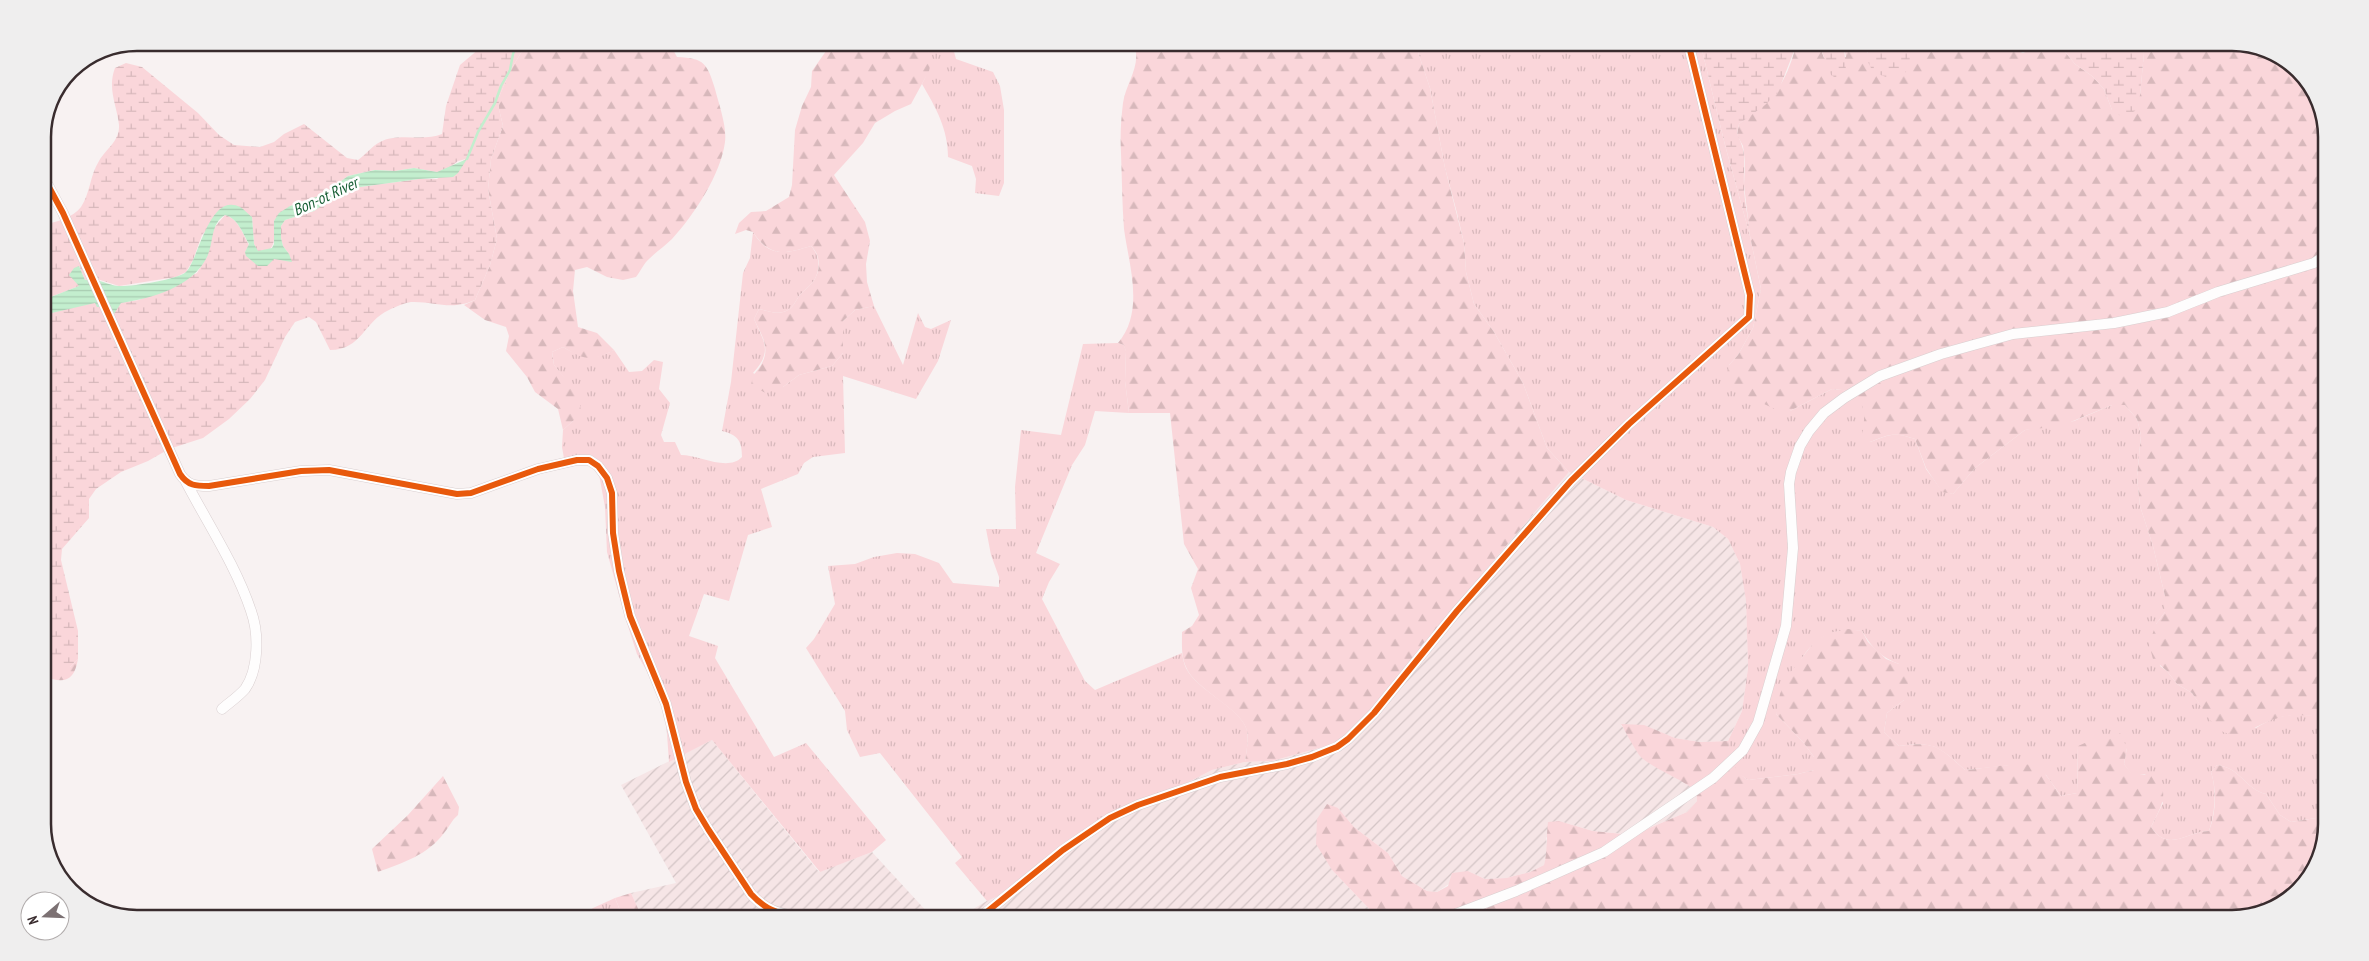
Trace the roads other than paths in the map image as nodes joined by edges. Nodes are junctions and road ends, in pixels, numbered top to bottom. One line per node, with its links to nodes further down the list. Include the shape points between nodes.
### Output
1 (1690, 51): 7 (street, via 1750,295 1749,317 1629,424 1571,481 1457,611 1374,713 1338,747 1287,764 1220,777 1110,818 1064,850)
2 (51, 190): 4 (street)
3 (2318, 260): 8 (street, via 2168,312 2114,323 2013,334 1950,351 1880,376 1824,413 1800,446 1791,472 1793,548 1786,626 1758,723 1742,750 1713,778 1604,852)
4 (186, 482): 5 (street, via 236,577 252,612 255,629 256,653 245,689); 6 (street, via 209,486 301,471 329,470 457,494 471,493 538,469 577,460 589,460 598,466 607,478 612,494 618,571 630,616 666,704 696,809 751,894)
5 (222, 709)
6 (770, 910)
7 (991, 910)
8 (1466, 910)

